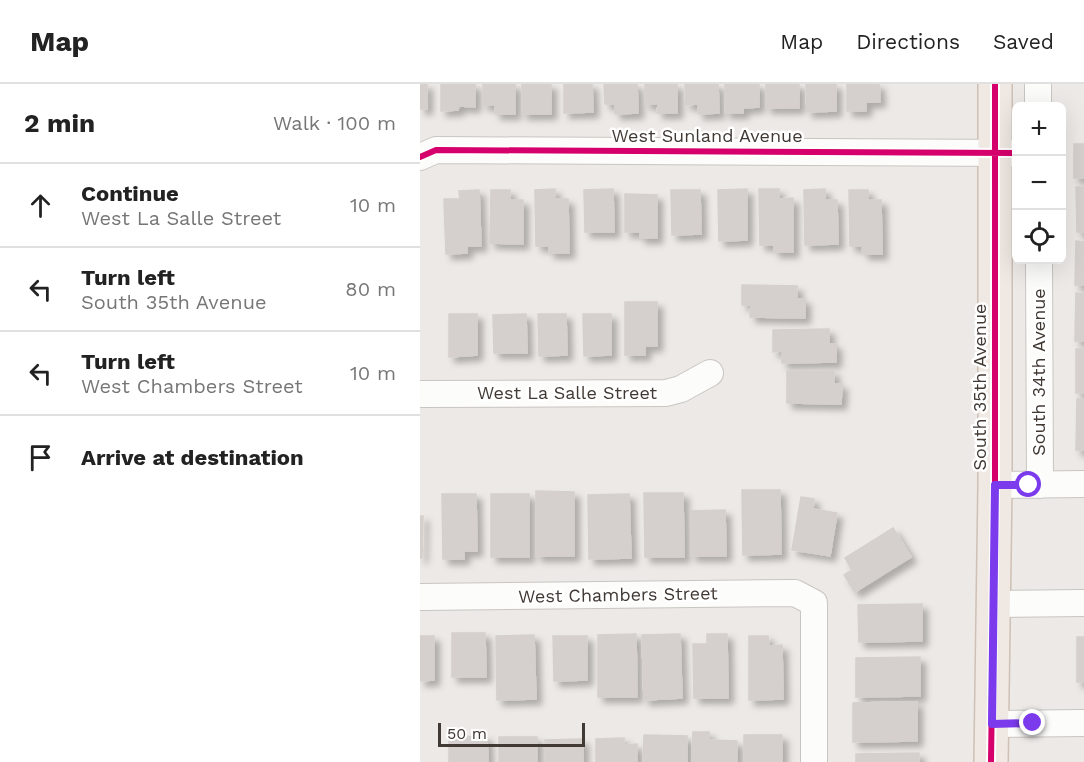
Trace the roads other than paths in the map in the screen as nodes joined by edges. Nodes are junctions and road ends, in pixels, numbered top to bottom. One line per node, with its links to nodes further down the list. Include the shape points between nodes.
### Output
1 (995, 84): 4 (main road, South 35th Avenue)
2 (1038, 84): 3 (street)
3 (1038, 102)
4 (1006, 153): 5 (street, West Sunland Avenue, via 436,150); 10 (main road, South 35th Avenue)
5 (420, 157)
6 (1039, 264): 11 (street, South 34th Avenue)
7 (710, 373): 8 (street, West La Salle Street, via 666,393)
8 (420, 394)
9 (1084, 484): 11 (street)
10 (995, 485): 11 (street); 14 (main road, South 35th Avenue)
11 (1040, 485)
12 (420, 597): 17 (street, West Chambers Street, via 795,593 814,603)
13 (1084, 603): 14 (street)
14 (993, 604): 16 (main road, South 35th Avenue)
15 (1084, 723): 16 (street)
16 (992, 724): 18 (main road, South 35th Avenue)
17 (814, 762)
18 (991, 762)

